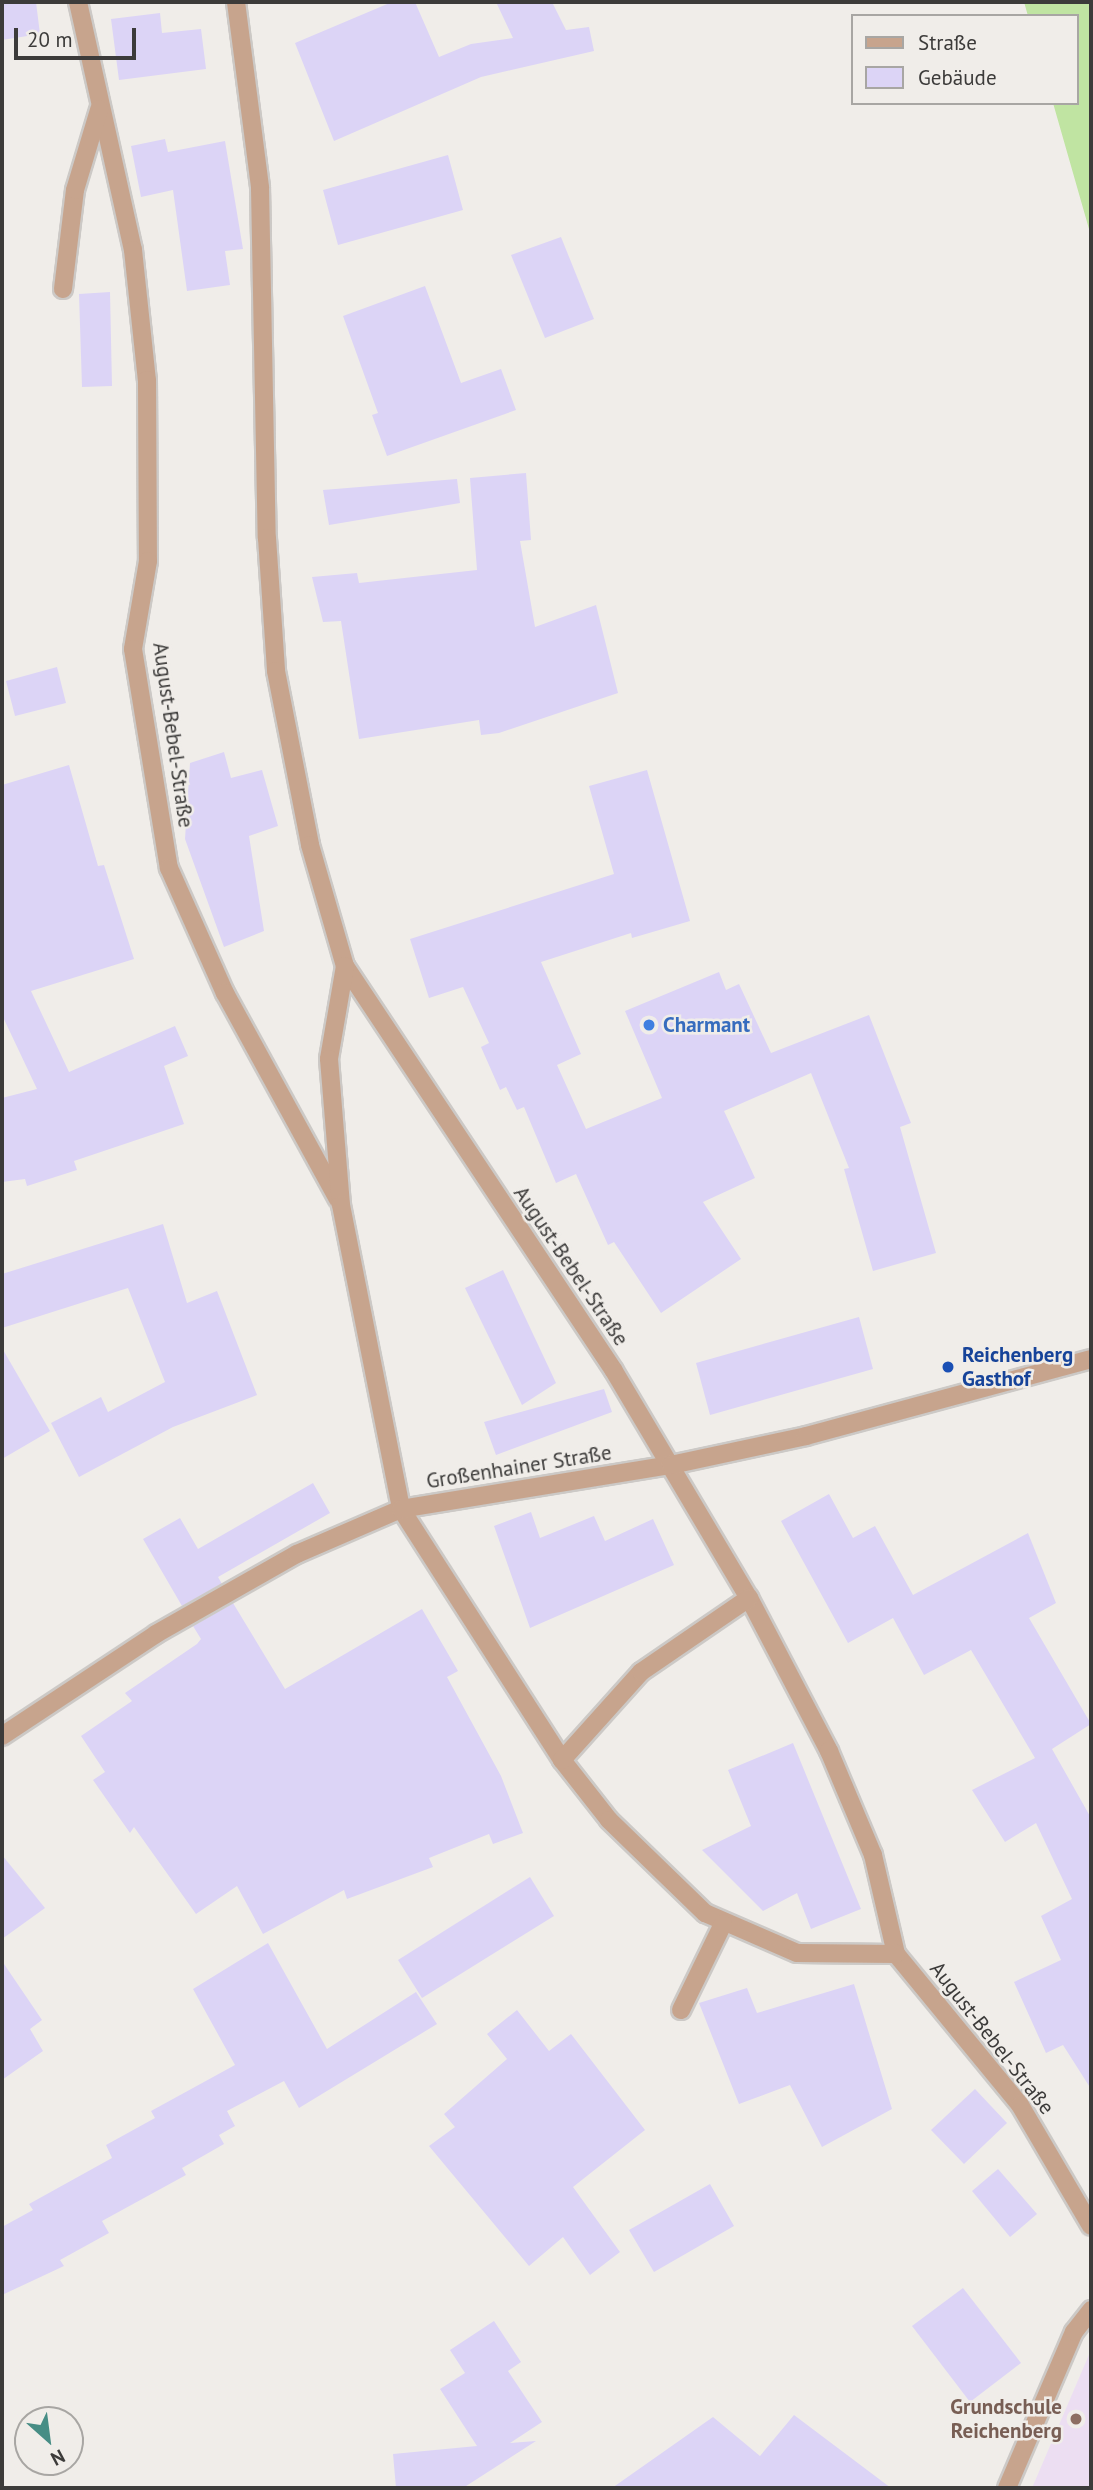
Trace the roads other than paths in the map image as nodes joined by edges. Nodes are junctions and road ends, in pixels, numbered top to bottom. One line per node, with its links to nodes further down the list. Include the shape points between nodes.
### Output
1 (78, 2): 3 (street, August-Bebel-Straße)
2 (236, 2): 5 (street, August-Bebel-Straße, via 260,188 267,538 276,671 310,845)
3 (99, 110): 4 (street, August-Bebel-Straße, via 75,190); 6 (street, August-Bebel-Straße, via 133,250 147,380 148,561 133,649 170,867 225,993)
4 (63, 289)
5 (345, 966): 6 (street, August-Bebel-Straße, via 329,1059); 8 (street, August-Bebel-Straße, via 614,1371)
6 (341, 1205): 9 (street, August-Bebel-Straße)
7 (1091, 1359): 8 (street, Großenhainer Straße, via 806,1436)
8 (671, 1465): 9 (street, Großenhainer Straße); 10 (street, August-Bebel-Straße)
9 (401, 1509): 11 (street, Großenhainer Straße, via 297,1554 156,1634); 12 (street, August-Bebel-Straße)
10 (749, 1598): 12 (street, via 641,1672); 14 (street, August-Bebel-Straße, via 829,1751 873,1855)
11 (2, 1736)
12 (562, 1760): 13 (street, August-Bebel-Straße, via 609,1821 705,1913)
13 (723, 1924): 14 (street, August-Bebel-Straße, via 797,1953); 15 (street)
14 (896, 1954): 16 (street, August-Bebel-Straße, via 1020,2105)
15 (681, 2010)
16 (1091, 2226)
17 (1091, 2310): 18 (street, via 1074,2332)
18 (1007, 2488)

